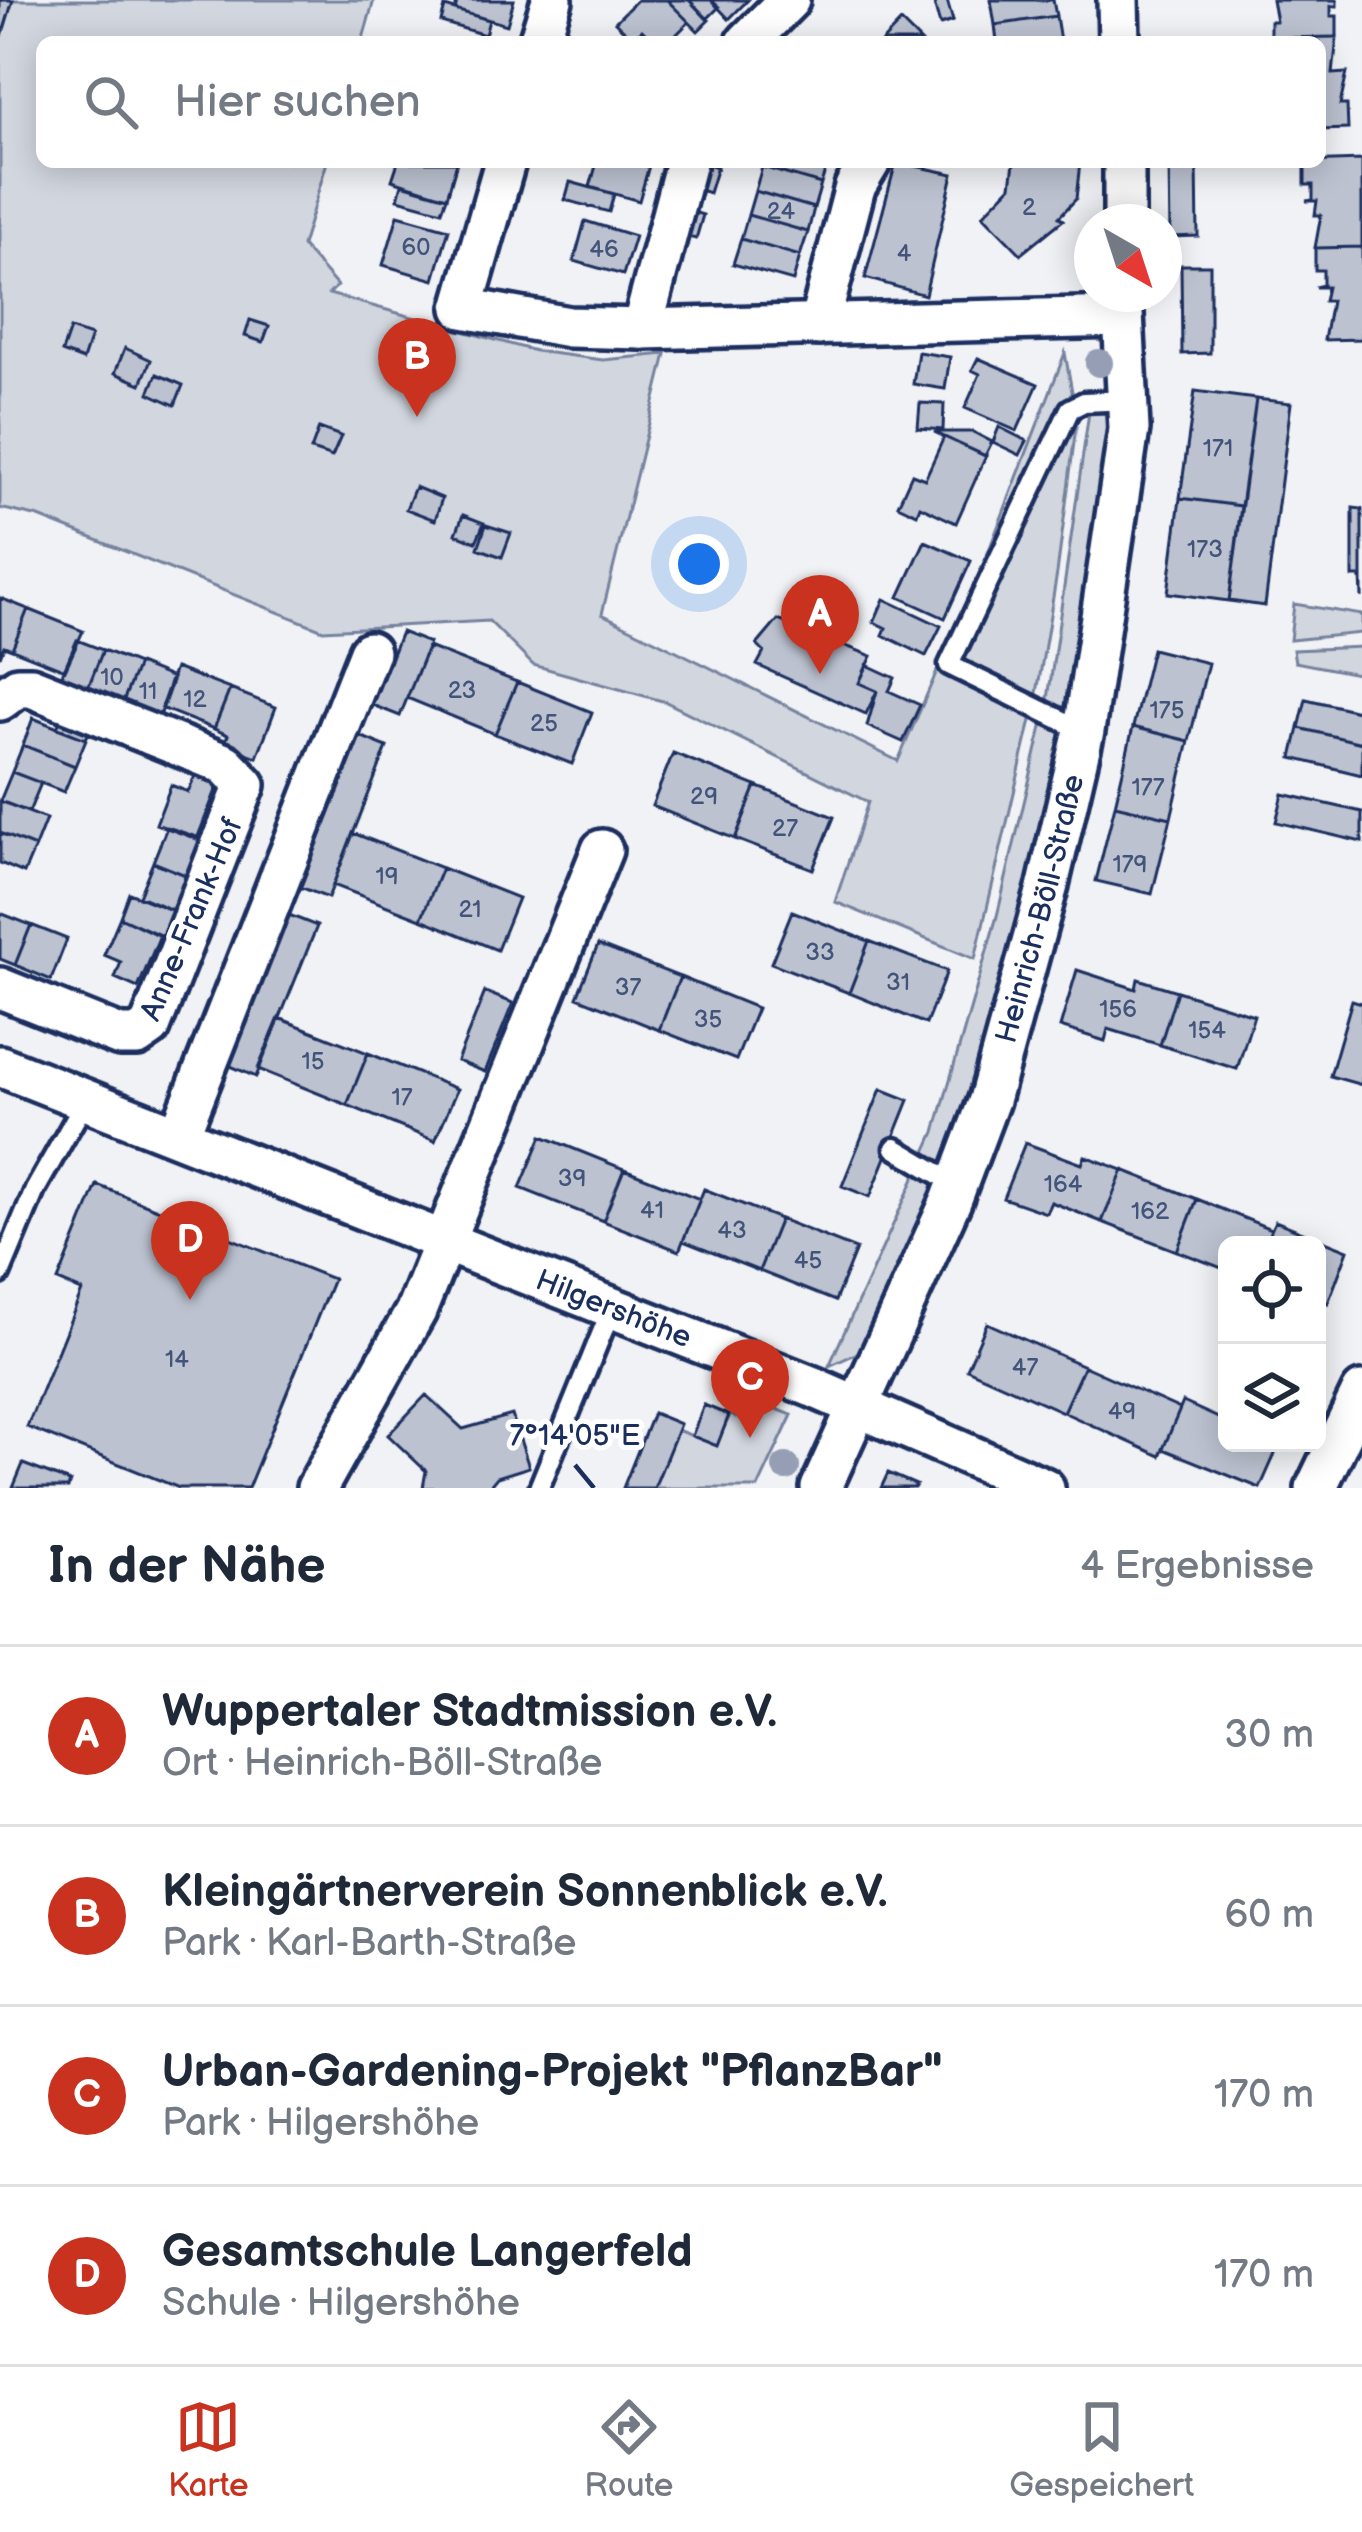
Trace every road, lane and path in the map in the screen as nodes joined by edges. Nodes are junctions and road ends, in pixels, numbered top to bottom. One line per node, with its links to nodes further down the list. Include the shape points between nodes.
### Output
1 (552, 0): 4 (street)
2 (789, 0): 5 (street)
3 (1118, 0): 6 (street)
4 (541, 36)
5 (753, 36)
6 (1119, 36)
7 (503, 168): 15 (street, via 463,308 569,327)
8 (684, 168): 15 (street)
9 (866, 168): 14 (street)
10 (1124, 168): 11 (street)
11 (1124, 204)
12 (1074, 308): 14 (street)
13 (1122, 312): 16 (street, Heinrich-Böll-Straße)
14 (819, 325): 15 (street)
15 (642, 329)
16 (1127, 400): 19 (street, Heinrich-Böll-Straße); 19 (lane, via 1070,409 949,665)
17 (369, 652): 24 (street)
18 (0, 700): 21 (street, Anne-Frank-Hof, via 31,687 225,764 245,784 150,1027 120,1036)
19 (1084, 731): 26 (street, Heinrich-Böll-Straße, via 1008,1034)
20 (602, 850): 27 (street)
21 (0, 988)
22 (4, 1078): 23 (street, Hilgershöhe)
23 (87, 1099): 24 (street, Hilgershöhe); 28 (lane, via 34,1190)
24 (178, 1135): 27 (street, Hilgershöhe)
25 (895, 1148): 26 (lane)
26 (956, 1184): 31 (street, Heinrich-Böll-Straße)
27 (446, 1242): 29 (street, Hilgershöhe); 32 (street)
28 (0, 1274)
29 (612, 1308): 31 (street, Hilgershöhe); 33 (lane)
30 (1362, 1392): 36 (street)
31 (860, 1406): 34 (street, Heinrich-Böll-Straße); 35 (street, Hilgershöhe)
32 (317, 1488)
33 (539, 1488)
34 (821, 1488)
35 (1044, 1488)
36 (1316, 1488)

